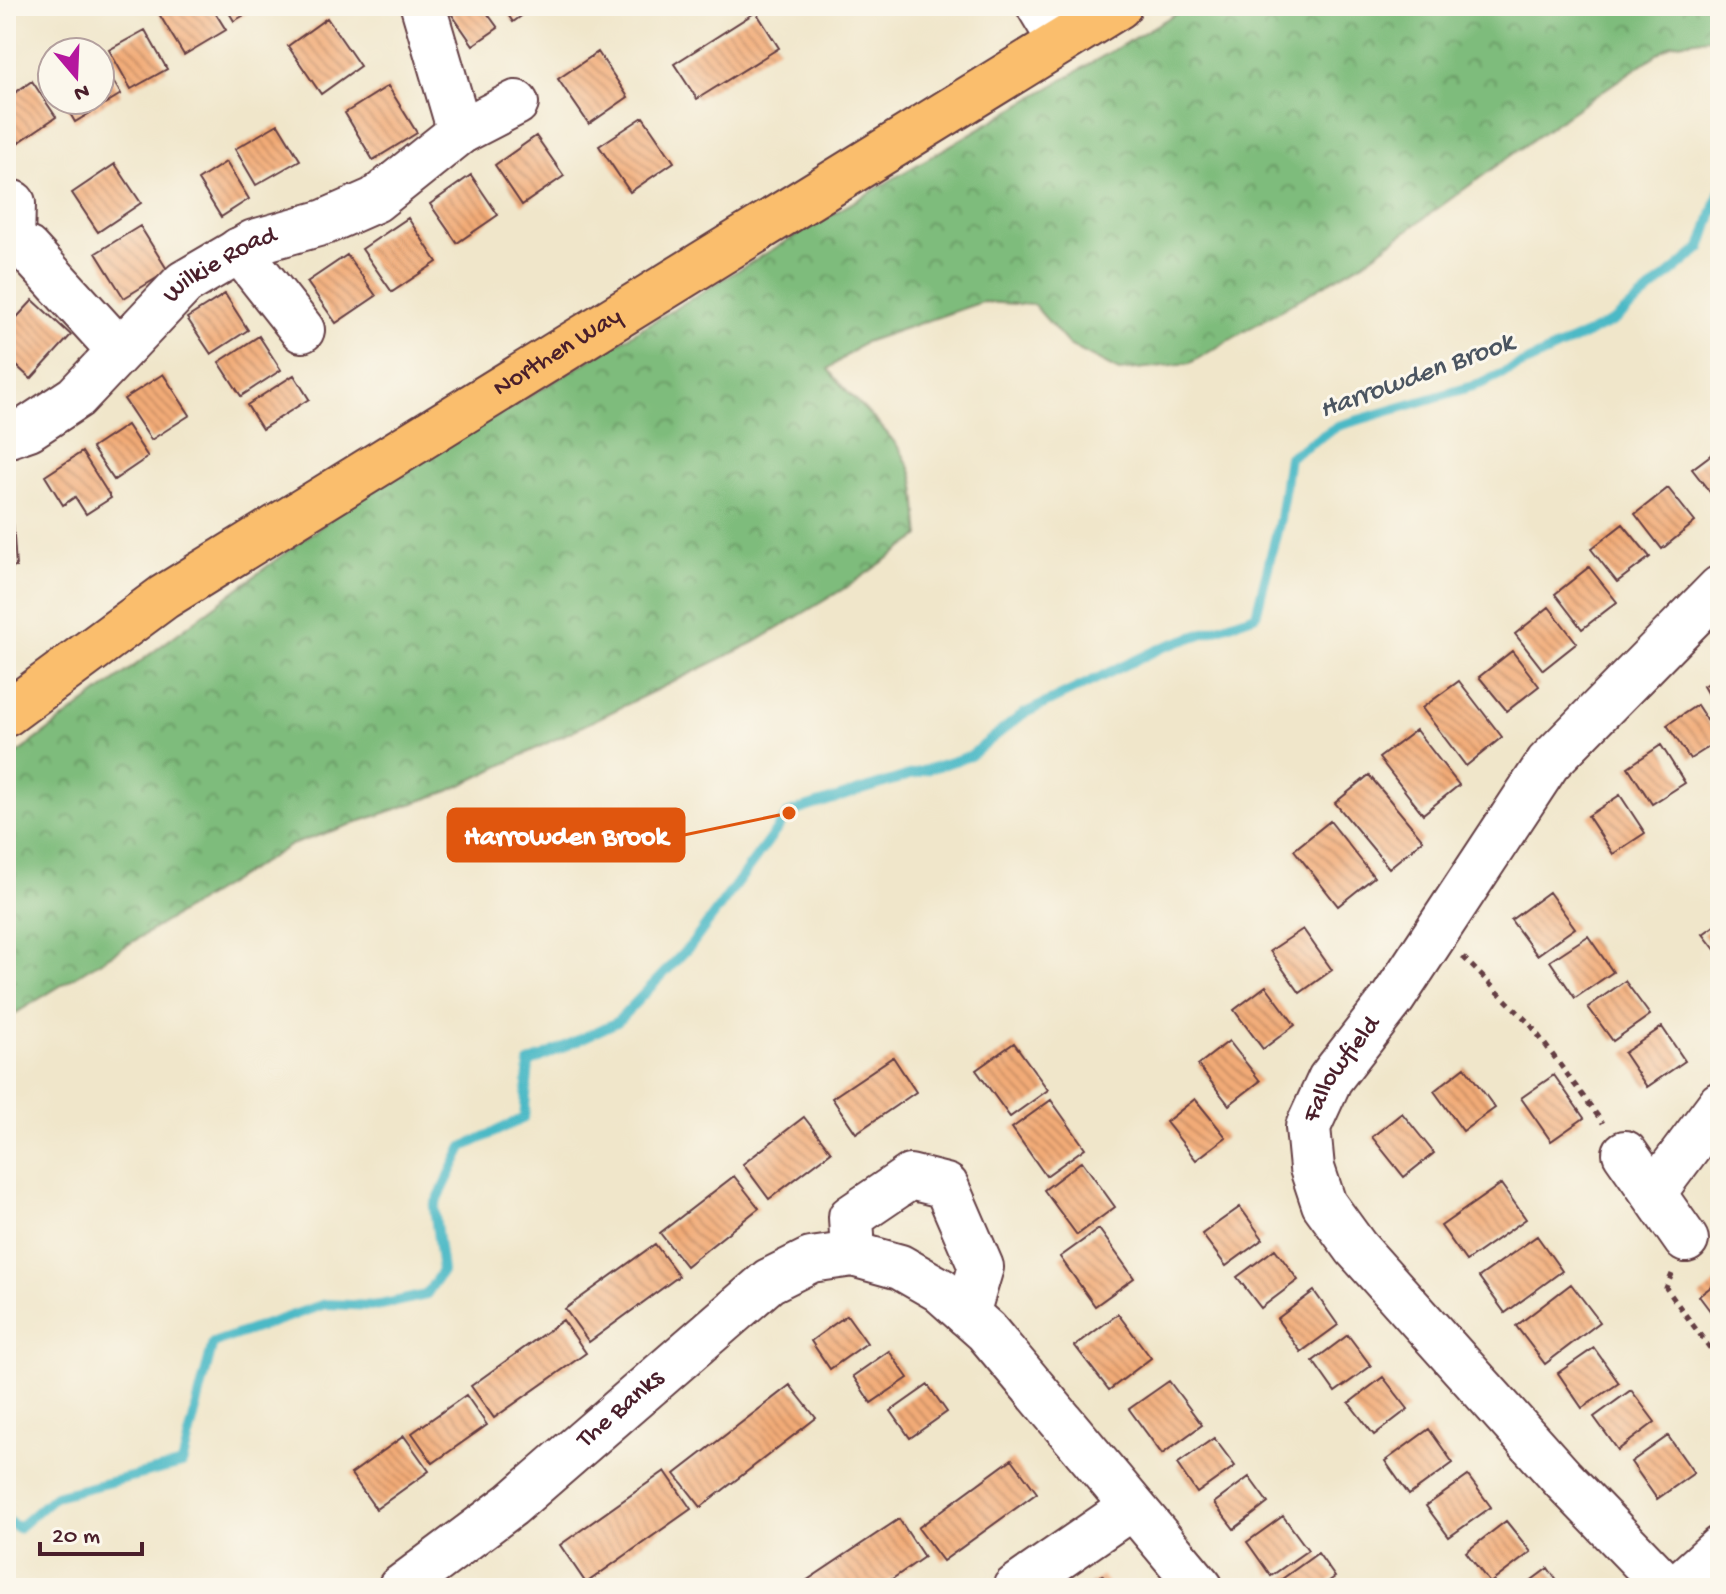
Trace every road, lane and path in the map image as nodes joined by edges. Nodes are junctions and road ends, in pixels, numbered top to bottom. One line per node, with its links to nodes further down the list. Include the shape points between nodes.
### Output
1 (423, 6): 5 (street)
2 (1119, 6): 3 (main road, Northen Way)
3 (1049, 24): 12 (main road, Northen Way, via 164,597)
4 (516, 103): 5 (street, Wilkie Road)
5 (460, 132): 7 (street, Wilkie Road, via 375,200)
6 (10, 231): 9 (street)
7 (239, 250): 8 (street); 9 (street, Wilkie Road, via 184,283)
8 (302, 330)
9 (118, 349): 10 (street, Wilkie Road, via 76,397 29,428)
10 (6, 436)
11 (1720, 588): 13 (street, Fallowfield, via 1548,763)
12 (6, 714)
13 (1438, 932): 15 (path, via 1530,1024); 26 (street, Fallowfield, via 1330,1079 1308,1127 1312,1168 1324,1204 1356,1248 1532,1445)
14 (1720, 1104): 16 (street)
15 (1625, 1153): 16 (street)
16 (1655, 1191): 17 (street)
17 (1686, 1240): 20 (path, via 1666,1288)
18 (853, 1254): 19 (street, The Banks, via 900,1267 940,1290); 19 (street, via 851,1217 910,1177 946,1186 981,1267); 23 (street, The Banks, via 811,1260 769,1281 511,1505)
19 (967, 1314): 21 (street, The Banks)
20 (1720, 1362)
21 (1132, 1507): 24 (street); 25 (street, The Banks)
22 (1720, 1548): 27 (street)
23 (400, 1588)
24 (1015, 1588)
25 (1201, 1588)
26 (1668, 1588)
27 (1676, 1588)

